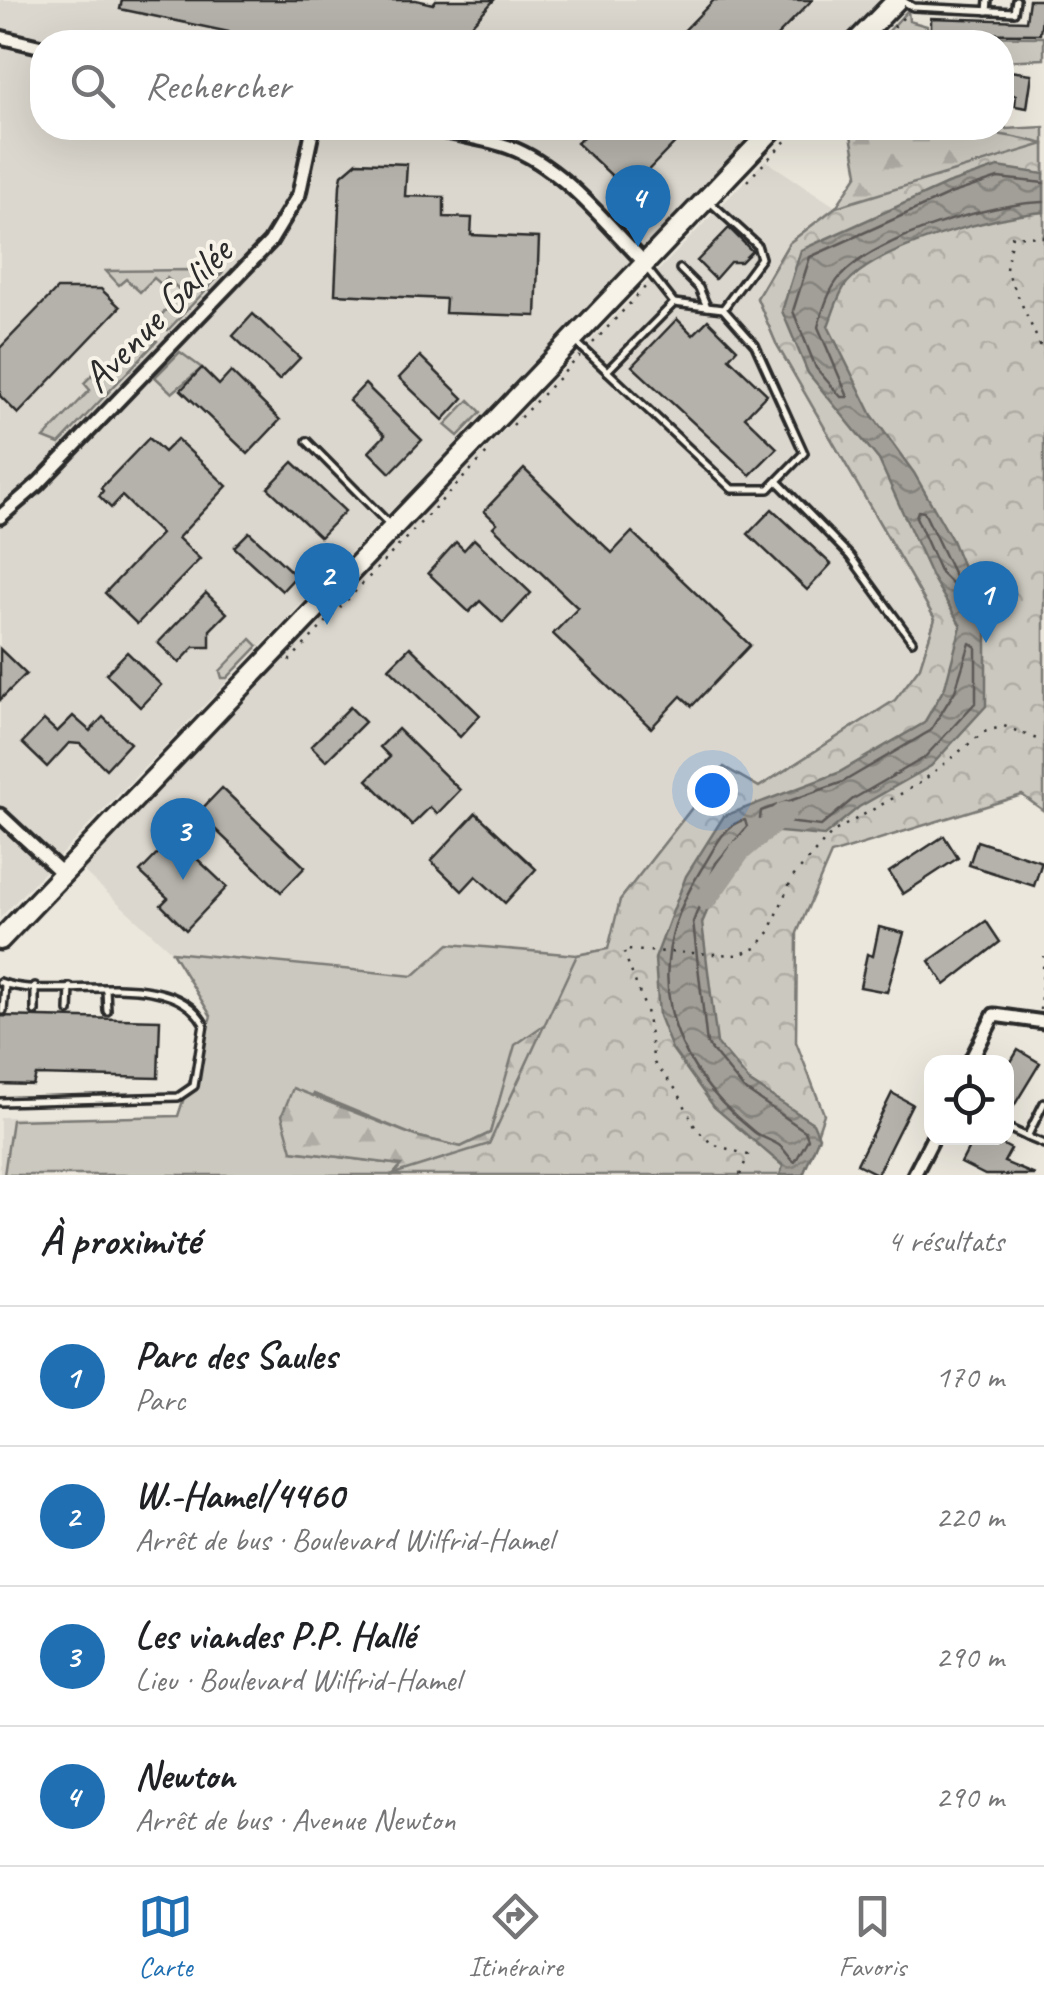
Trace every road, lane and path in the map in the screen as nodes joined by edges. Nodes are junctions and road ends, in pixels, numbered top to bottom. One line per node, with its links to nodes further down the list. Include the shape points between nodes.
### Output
1 (988, 0): 4 (lane)
2 (1016, 0): 4 (lane, via 1014,12)
3 (904, 2): 4 (lane); 5 (main road); 6 (path)
4 (987, 10)
5 (870, 30)
6 (886, 30)
7 (0, 38): 8 (street)
8 (30, 44)
9 (310, 140): 31 (street, Avenue Galilée, via 299,194 270,242)
10 (478, 140): 16 (street, via 533,160)
11 (762, 140): 14 (main road)
12 (786, 140): 13 (path)
13 (747, 181)
14 (706, 198): 16 (main road); 21 (lane, via 757,245 761,258)
15 (1044, 236): 24 (path, via 1012,236 1006,269)
16 (644, 263): 19 (lane); 23 (main road)
17 (680, 269): 20 (lane)
18 (646, 286): 22 (path)
19 (674, 302): 20 (lane); 26 (lane)
20 (708, 307): 21 (lane)
21 (723, 310): 30 (lane, via 754,344 804,454)
22 (597, 338)
23 (573, 339): 26 (lane); 32 (main road)
24 (1044, 354)
25 (571, 366): 27 (path)
26 (607, 371): 30 (lane, via 732,489 769,489)
27 (506, 432)
28 (306, 441): 32 (lane)
29 (496, 443): 34 (path)
30 (777, 482): 33 (lane, via 850,556)
31 (0, 517)
32 (393, 528): 37 (main road)
33 (912, 640)
34 (294, 656)
35 (1044, 742): 56 (path, via 1004,726 984,732 920,783 833,832 792,878 756,948 738,955 623,950 646,1010 654,1064 696,1129 712,1144 748,1155)
36 (0, 815): 37 (street)
37 (63, 874): 38 (main road)
38 (0, 940)
39 (1044, 956): 48 (path)
40 (2, 983): 41 (lane); 44 (lane)
41 (35, 986): 42 (lane); 46 (lane)
42 (70, 988): 43 (lane); 47 (lane)
43 (106, 989): 45 (lane); 50 (lane, via 176,998 198,1013 204,1024 194,1086 178,1097)
44 (3, 1011)
45 (107, 1011)
46 (35, 1012)
47 (69, 1012)
48 (1042, 1022): 49 (street, via 994,1016)
49 (974, 1055)
50 (0, 1102)
51 (1044, 1103): 53 (lane)
52 (1014, 1131): 53 (lane)
53 (1027, 1138): 54 (lane)
54 (1044, 1144)
55 (929, 1145): 57 (street)
56 (740, 1175)
57 (914, 1175)

